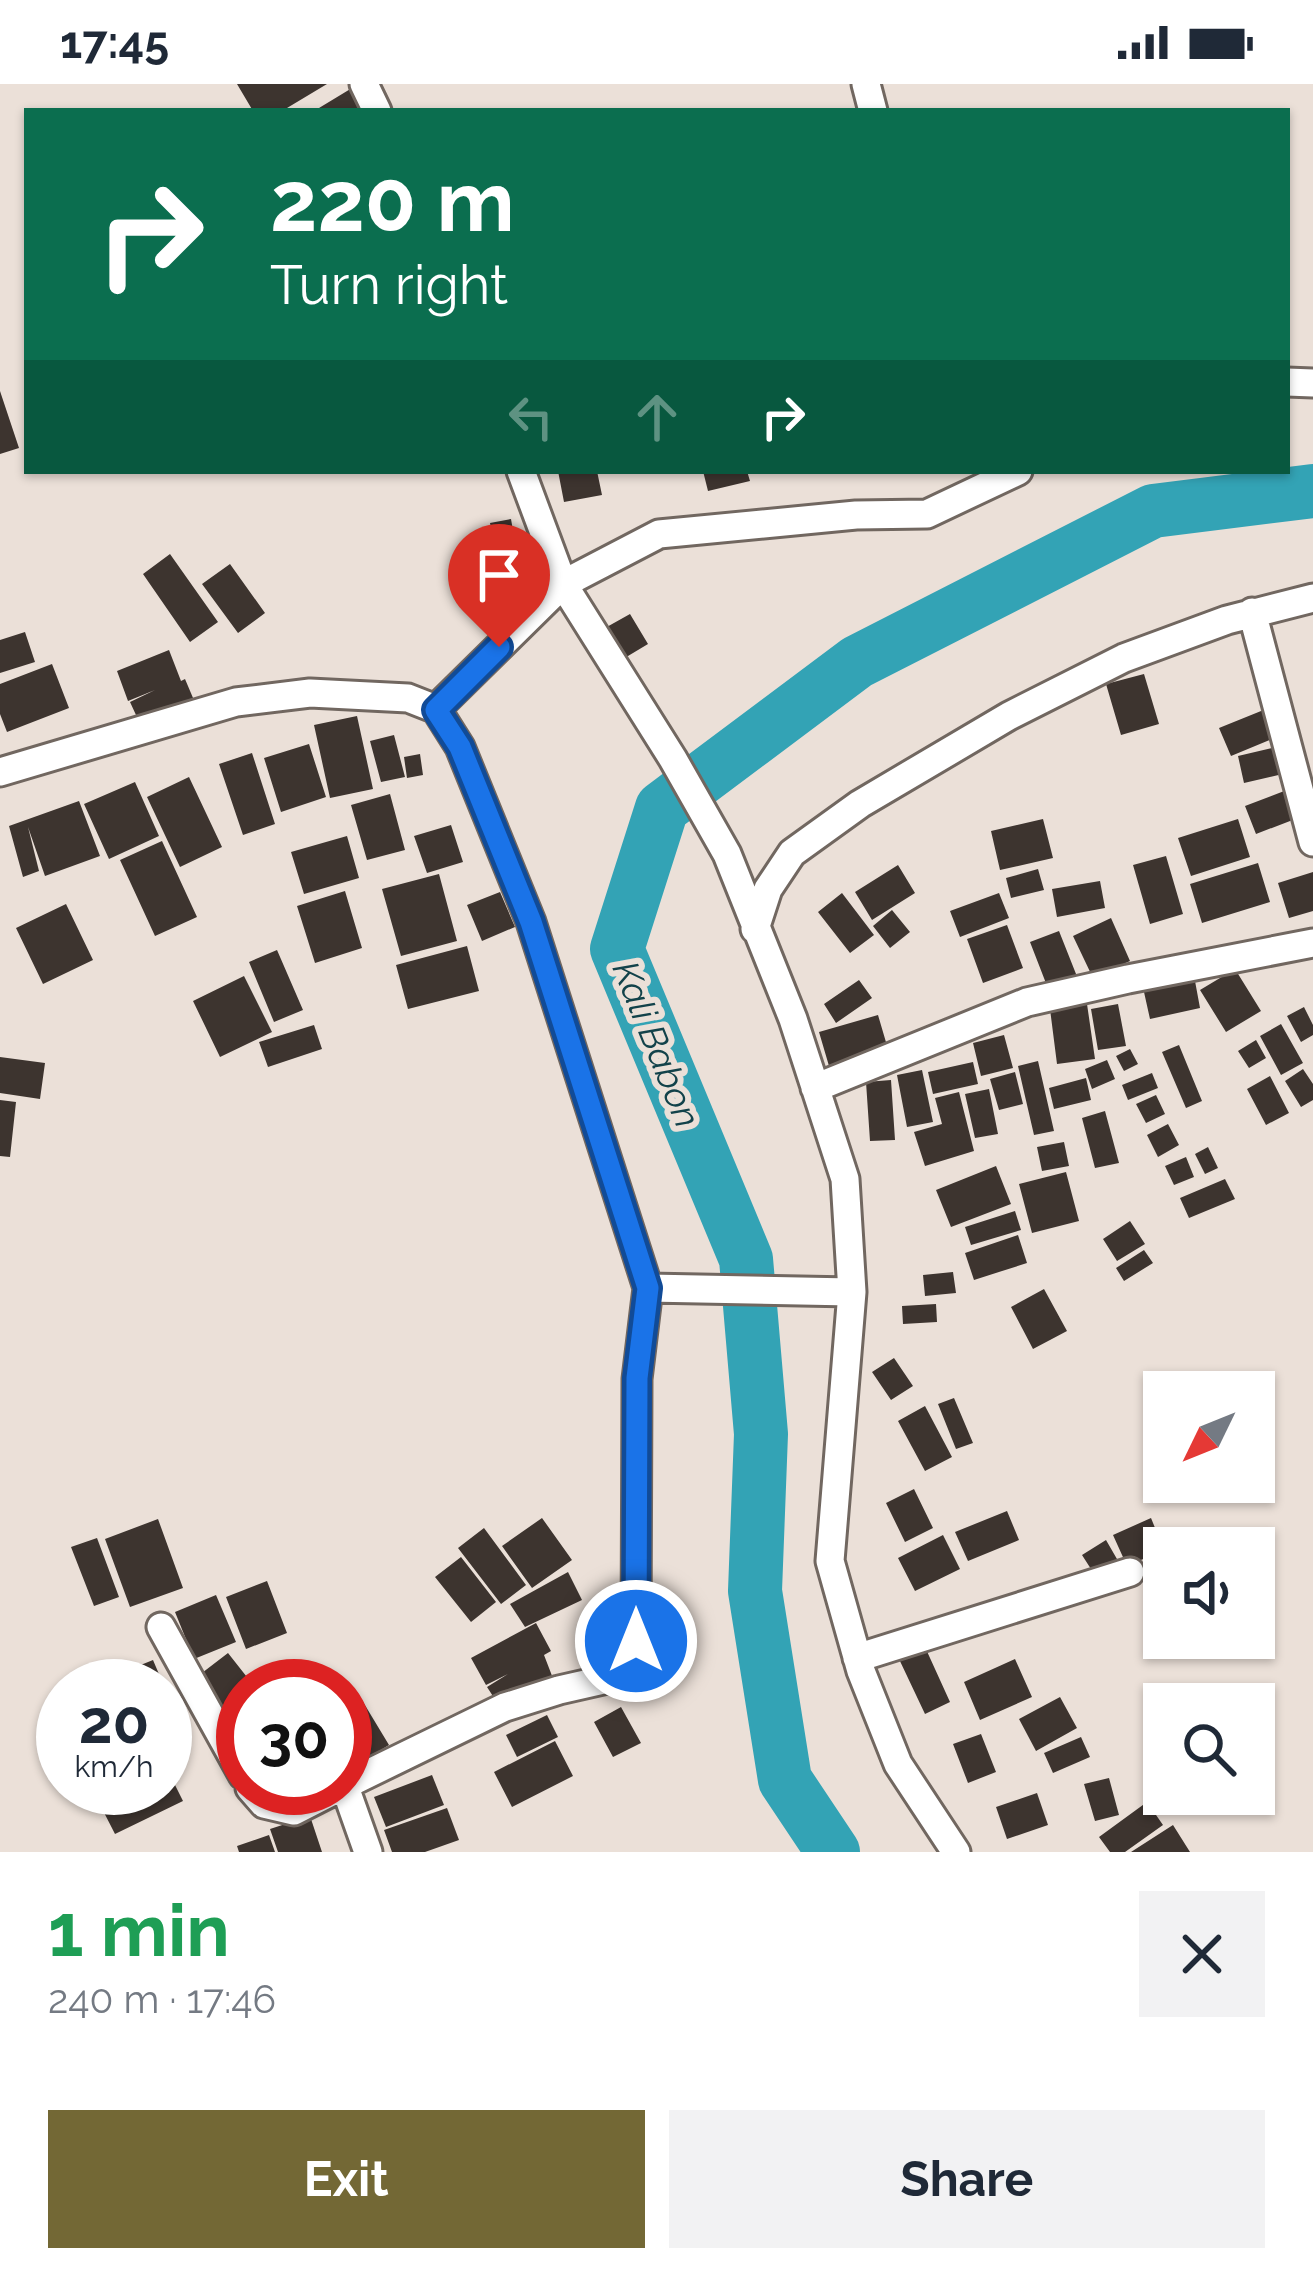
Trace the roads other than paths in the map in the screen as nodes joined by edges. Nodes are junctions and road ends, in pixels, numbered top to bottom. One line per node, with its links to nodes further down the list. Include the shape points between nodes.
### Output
1 (522, 474): 3 (street)
2 (975, 480): 3 (street, via 927,514 659,534)
3 (563, 584): 6 (street); 9 (street, via 727,854)
4 (1313, 598): 5 (street)
5 (1252, 613): 8 (street); 9 (street, via 1124,658 860,803 791,853)
6 (436, 710): 7 (street, via 408,698 310,693 236,702); 12 (street, via 460,747 531,922)
7 (0, 772)
8 (1313, 842)
9 (755, 929): 11 (street)
10 (1313, 943): 11 (street, via 1027,1002)
11 (815, 1088): 13 (street, via 845,1180)
12 (659, 1287): 13 (street); 18 (street, via 637,1378 631,1661 612,1678 506,1707)
13 (837, 1291): 16 (street, via 830,1561)
14 (1130, 1572): 16 (street)
15 (161, 1627): 17 (street)
16 (857, 1658): 21 (street, via 898,1764)
17 (216, 1726)
18 (372, 1772)
19 (354, 1815): 20 (street)
20 (368, 1852)
21 (956, 1852)

